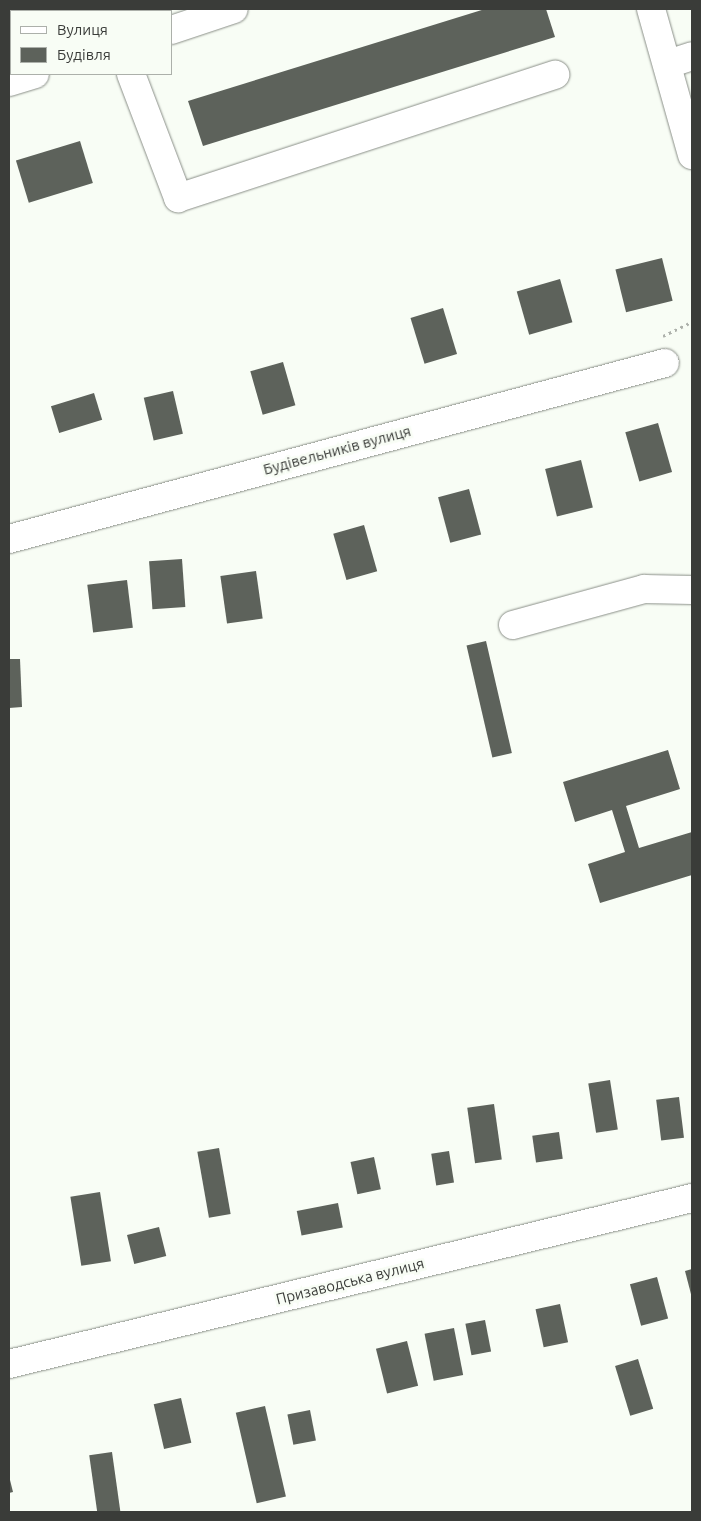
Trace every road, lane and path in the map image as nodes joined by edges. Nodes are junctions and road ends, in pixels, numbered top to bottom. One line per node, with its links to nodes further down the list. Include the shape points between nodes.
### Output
1 (234, 9): 3 (street)
2 (651, 9): 4 (street)
3 (172, 30)
4 (680, 60): 9 (street)
5 (32, 75): 8 (street)
6 (131, 75): 7 (street, via 178,198)
7 (555, 75)
8 (9, 82)
9 (692, 155)
10 (665, 363): 11 (street, Будівельників вулиця)
11 (9, 539)
12 (692, 590): 13 (street, via 644,590)
13 (512, 625)
14 (692, 1198): 15 (street, Призаводська вулиця)
15 (9, 1364)

